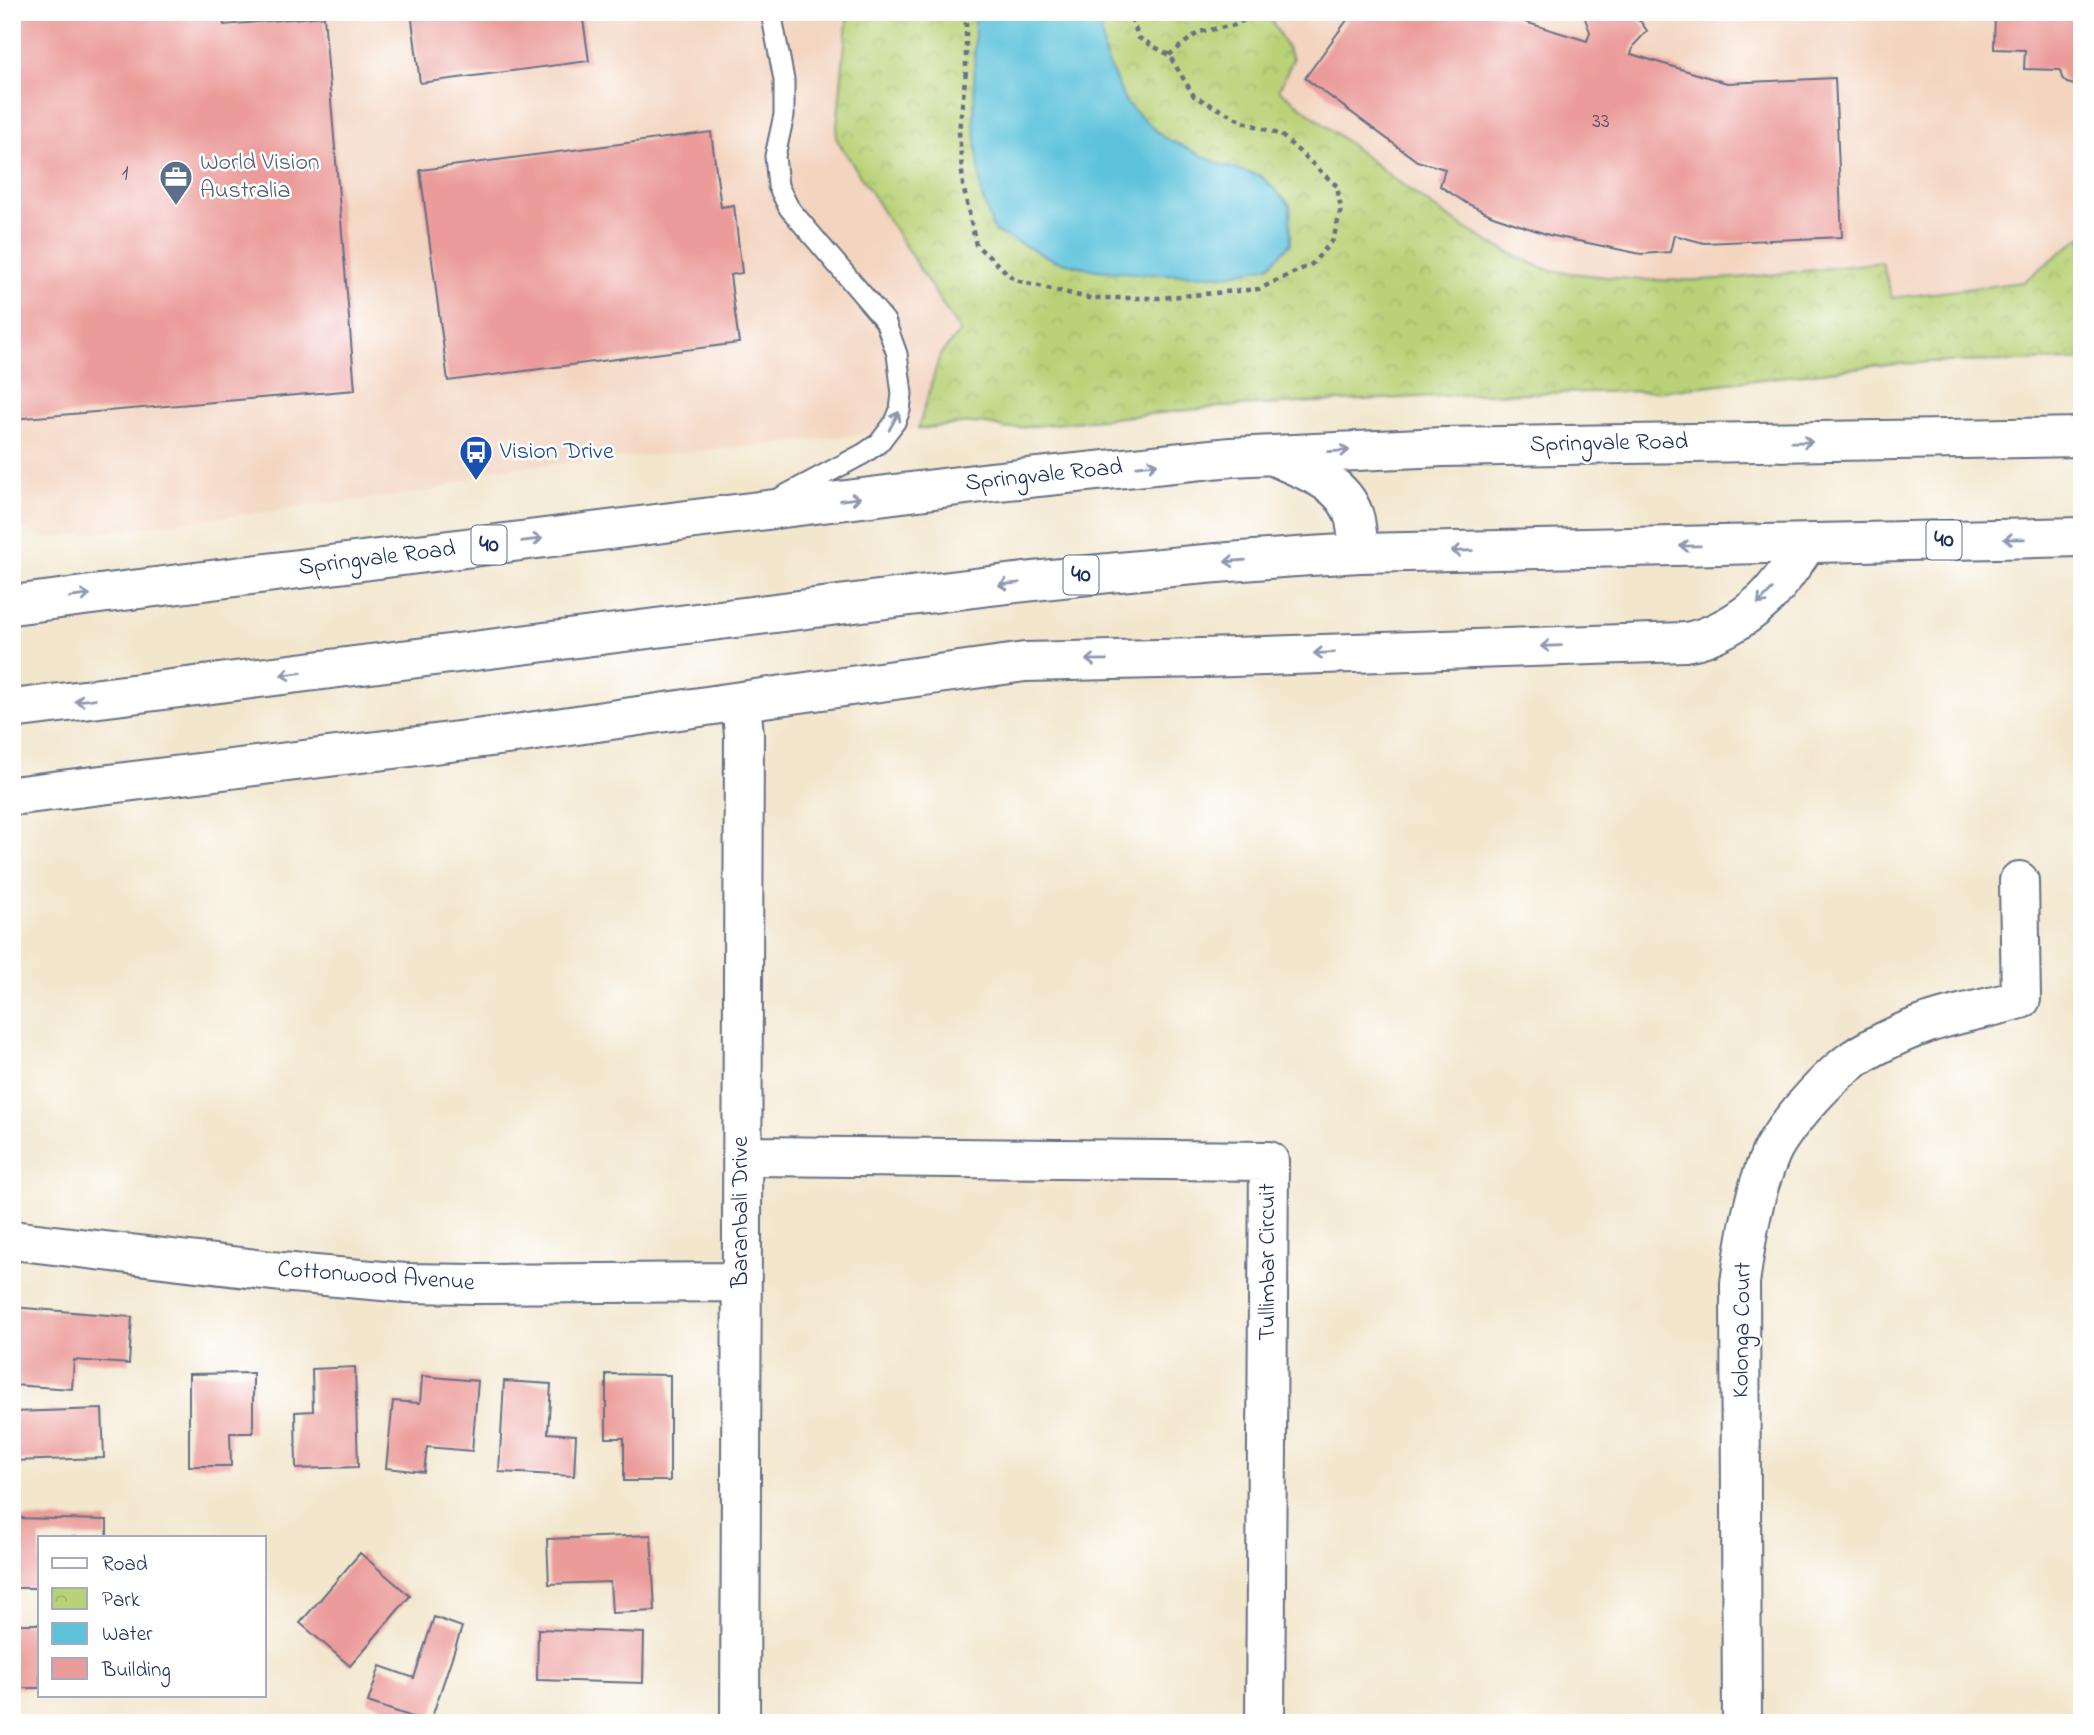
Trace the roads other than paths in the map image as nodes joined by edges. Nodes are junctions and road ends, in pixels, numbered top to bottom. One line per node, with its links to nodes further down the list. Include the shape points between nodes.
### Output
1 (771, 12): 4 (lane, one-way to 1, via 879,443 900,410 902,394 897,354 885,321 789,208 778,186 775,156 784,115 784,80)
2 (2079, 435): 3 (main road, Springvale Road / 40, one-way to 2, via 1454,446)
3 (1271, 454): 4 (main road, Springvale Road / 40, one-way to 3, via 1041,476); 7 (main road, via 1343,494 1355,519)
4 (758, 511): 8 (main road, Springvale Road / 40, one-way to 4)
5 (2082, 537): 6 (main road, 40, one-way to 6)
6 (1807, 544): 7 (main road, 40, one-way to 7); 9 (main road, one-way to 9, via 1765,600 1719,630 1685,642 1025,662)
7 (1360, 554): 10 (main road, 40, one-way to 10, via 1154,568 1009,584)
8 (15, 601)
9 (741, 701): 11 (main road, via 515,734); 13 (main road, Baranbali Drive)
10 (12, 709)
11 (12, 796)
12 (2019, 881): 18 (main road, Kolonga Court, via 2021,999 1920,1026 1847,1063 1789,1125 1772,1152 1752,1212 1740,1283)
13 (742, 1156): 15 (main road, Baranbali Drive); 17 (main road, Tullimbar Circuit, via 1269,1161)
14 (12, 1241): 15 (main road, Cottonwood Avenue, via 405,1283)
15 (741, 1282): 16 (main road, Baranbali Drive)
16 (740, 1723)
17 (1265, 1723)
18 (1742, 1723)

